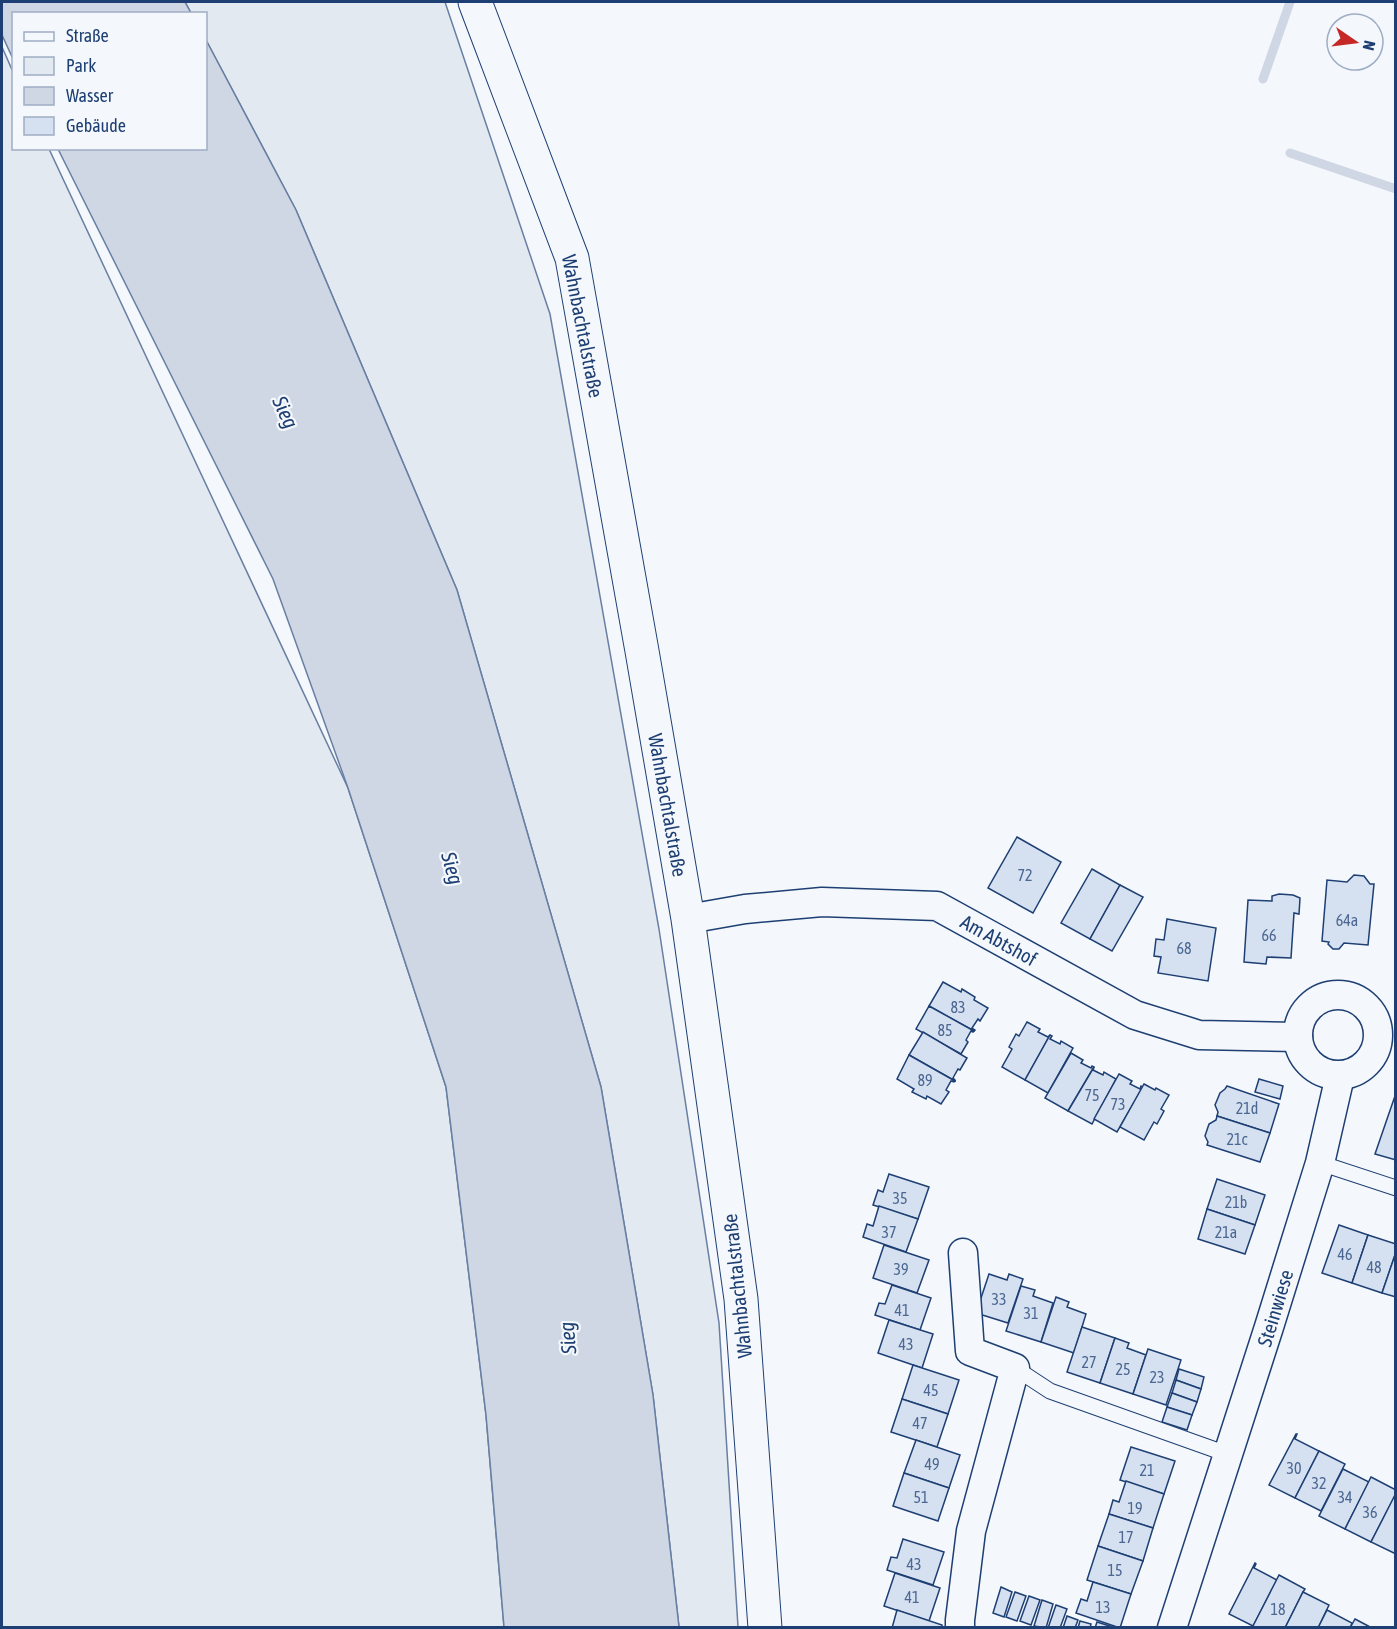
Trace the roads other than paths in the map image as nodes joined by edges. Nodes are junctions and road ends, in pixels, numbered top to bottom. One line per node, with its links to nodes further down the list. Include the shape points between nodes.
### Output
1 (475, 2): 2 (main road, Wahnbachtalstraße, via 572,258)
2 (688, 919): 4 (street, Am Abtshof, via 822,902 937,906 1135,1015 1199,1035); 11 (main road, Wahnbachtalstraße, via 741,1299)
3 (1386, 1020): 4 (street, via 1353,997 1330,996 1311,1005 1303,1016); 5 (street, via 1366,1065)
4 (1298, 1037): 5 (street, via 1309,1063 1320,1071)
5 (1340, 1076): 6 (street, Steinwiese)
6 (1320, 1163): 7 (lane); 10 (street, Steinwiese)
7 (1395, 1188)
8 (963, 1253): 9 (street, via 970,1351)
9 (1015, 1368): 10 (lane, via 1050,1391); 12 (street, via 971,1531)
10 (1227, 1454): 13 (street, Steinwiese)
11 (765, 1628)
12 (960, 1628)
13 (1172, 1628)

